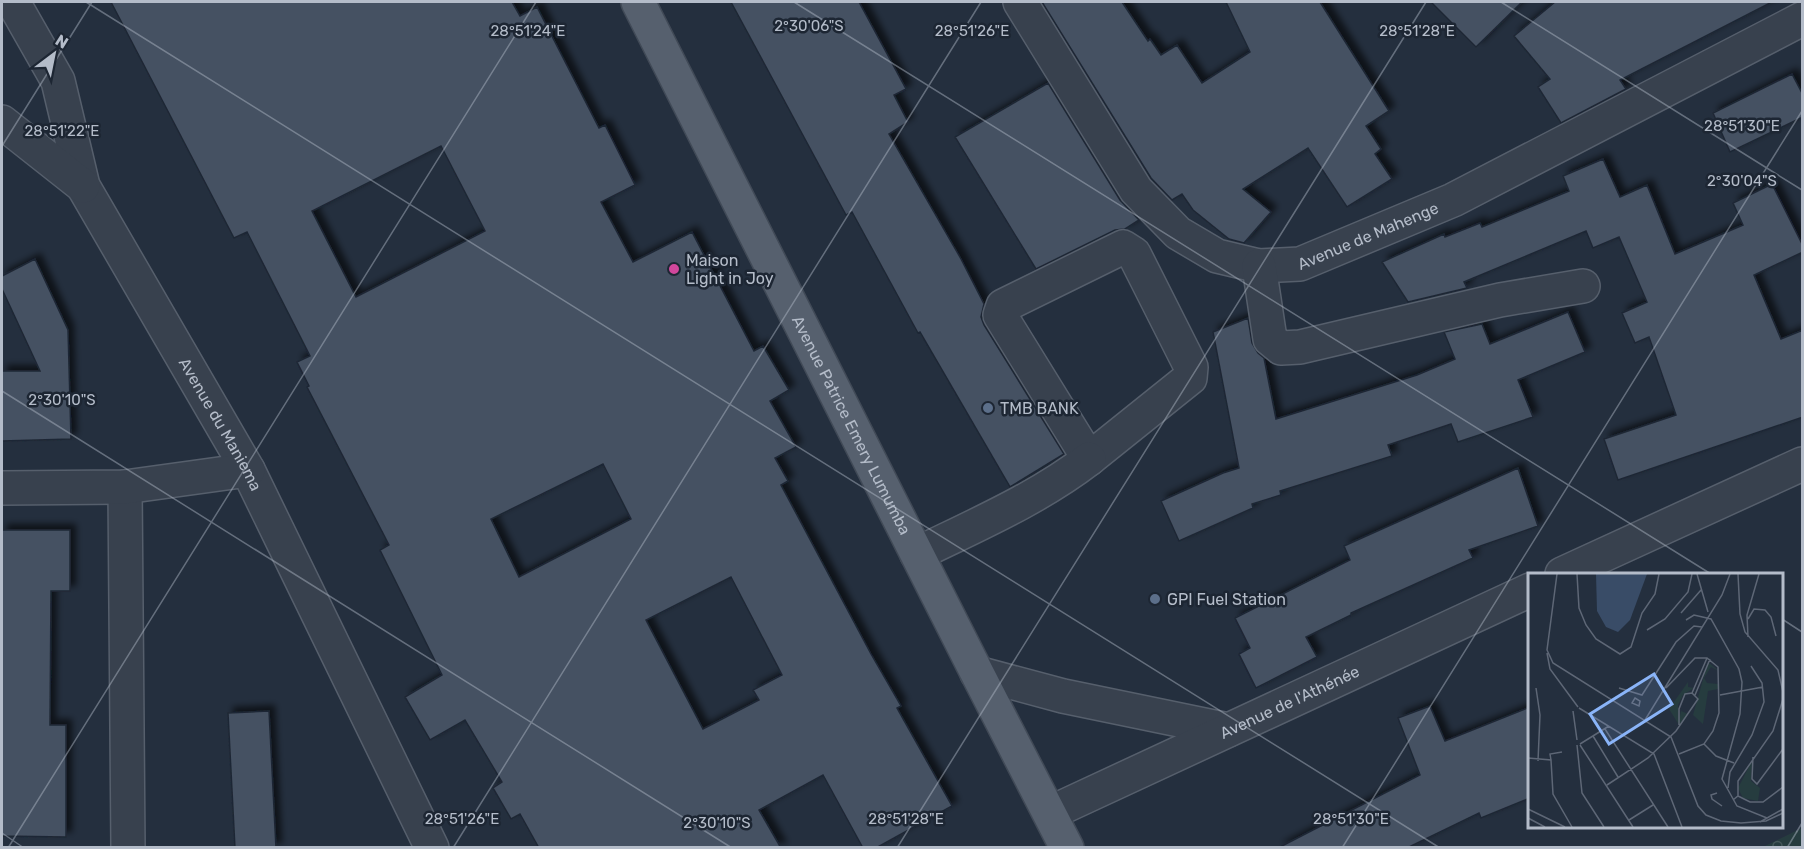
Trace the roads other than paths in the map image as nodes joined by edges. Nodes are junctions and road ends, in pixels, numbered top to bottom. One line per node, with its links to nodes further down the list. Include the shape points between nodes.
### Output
1 (13, 2): 6 (street, Avenue du Maniema, via 58,81)
2 (638, 2): 14 (main road, Avenue Patrice Emery Lumumba)
3 (1020, 2): 7 (street, Avenue de Mahenge, via 1137,190 1178,233 1217,256)
4 (1803, 19): 7 (street, Avenue de Mahenge, via 1453,200 1300,264)
5 (2, 122): 6 (street)
6 (84, 186): 11 (street, Avenue du Maniema)
7 (1260, 266): 8 (street, via 1270,339 1281,348 1300,348 1500,300)
8 (1583, 286)
9 (1089, 459): 9 (street, via 1000,315 1003,306 1123,247 1134,254 1191,367 1190,378); 14 (street, via 1022,503)
10 (1803, 464): 15 (street)
11 (248, 470): 12 (street); 21 (street, Avenue du Maniema)
12 (125, 487): 13 (street); 20 (street)
13 (2, 488)
14 (917, 554): 17 (main road, Avenue Patrice Emery Lumumba)
15 (1564, 573)
16 (1528, 591): 18 (street, Avenue de l'Athénée)
17 (977, 674): 18 (street); 19 (main road, Avenue Patrice Emery Lumumba)
18 (1228, 730): 19 (street, Avenue de l'Athénée)
19 (1050, 813): 22 (main road, Avenue Patrice Emery Lumumba)
20 (128, 848)
21 (432, 848)
22 (1067, 848)

